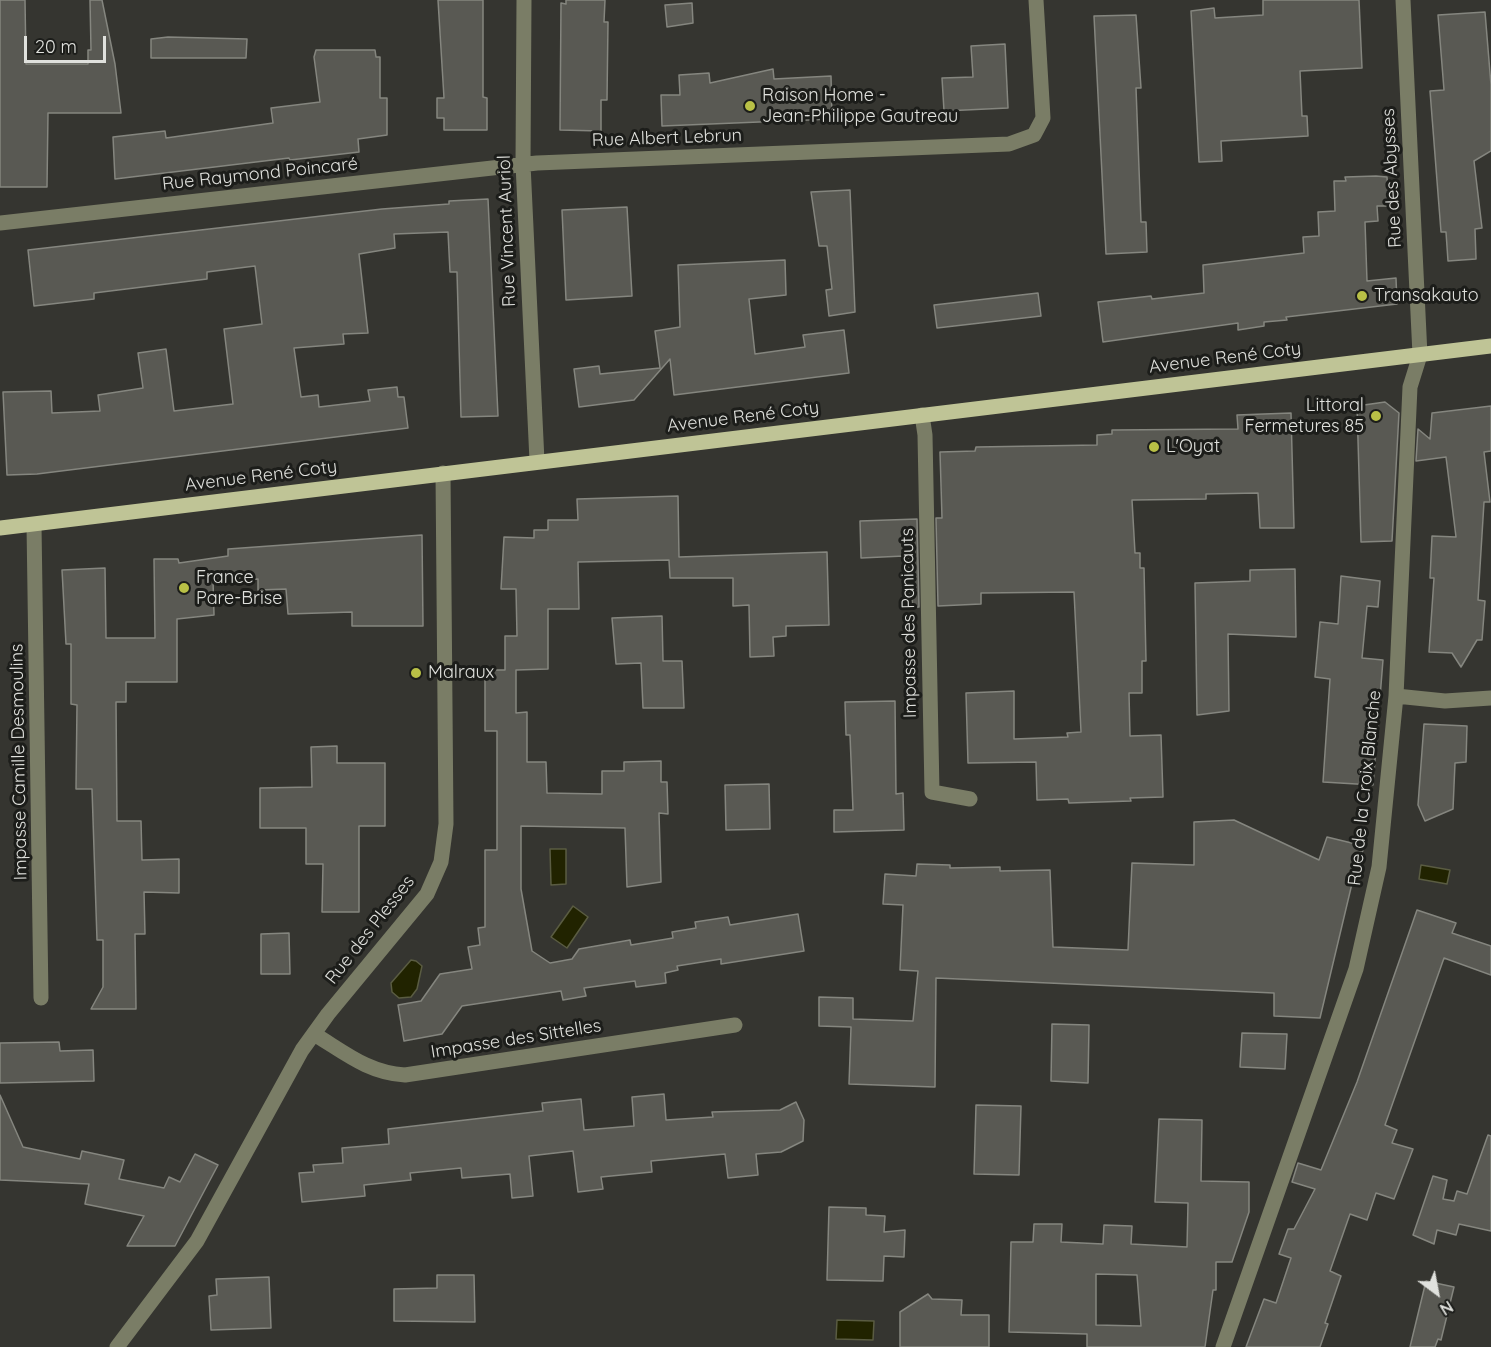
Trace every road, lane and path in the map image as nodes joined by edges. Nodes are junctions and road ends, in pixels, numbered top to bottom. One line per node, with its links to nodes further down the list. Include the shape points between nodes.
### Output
1 (524, 0): 4 (street, Rue Vincent Auriol)
2 (1036, 0): 4 (street, Rue Albert Lebrun, via 1042,118 1034,135 1009,144)
3 (1403, 0): 7 (street, Rue des Abysses)
4 (523, 164): 5 (street, Rue Raymond Poincaré); 9 (street, Rue Vincent Auriol)
5 (0, 223)
6 (1491, 346): 7 (main road, Avenue René Coty)
7 (1420, 355): 8 (main road, Avenue René Coty); 13 (street, Rue de la Croix Blanche, via 1410,387)
8 (922, 415): 9 (main road, Avenue René Coty); 15 (street, Impasse des Panicauts, via 932,792)
9 (537, 461): 10 (main road, Avenue René Coty)
10 (443, 473): 11 (main road, Avenue René Coty); 18 (street, Rue des Plesses, via 446,824 441,862 427,894)
11 (34, 525): 12 (main road, Avenue René Coty); 16 (street, Impasse Camille Desmoulins)
12 (0, 528)
13 (1396, 696): 14 (street, via 1445,701); 20 (street, Rue de la Croix Blanche, via 1379,867 1356,969)
14 (1491, 698)
15 (970, 799)
16 (41, 998)
17 (735, 1025): 18 (street, Impasse des Sittelles, via 405,1076 383,1074)
18 (314, 1034): 19 (street, Rue des Plesses, via 197,1240)
19 (117, 1347)
20 (1223, 1347)

